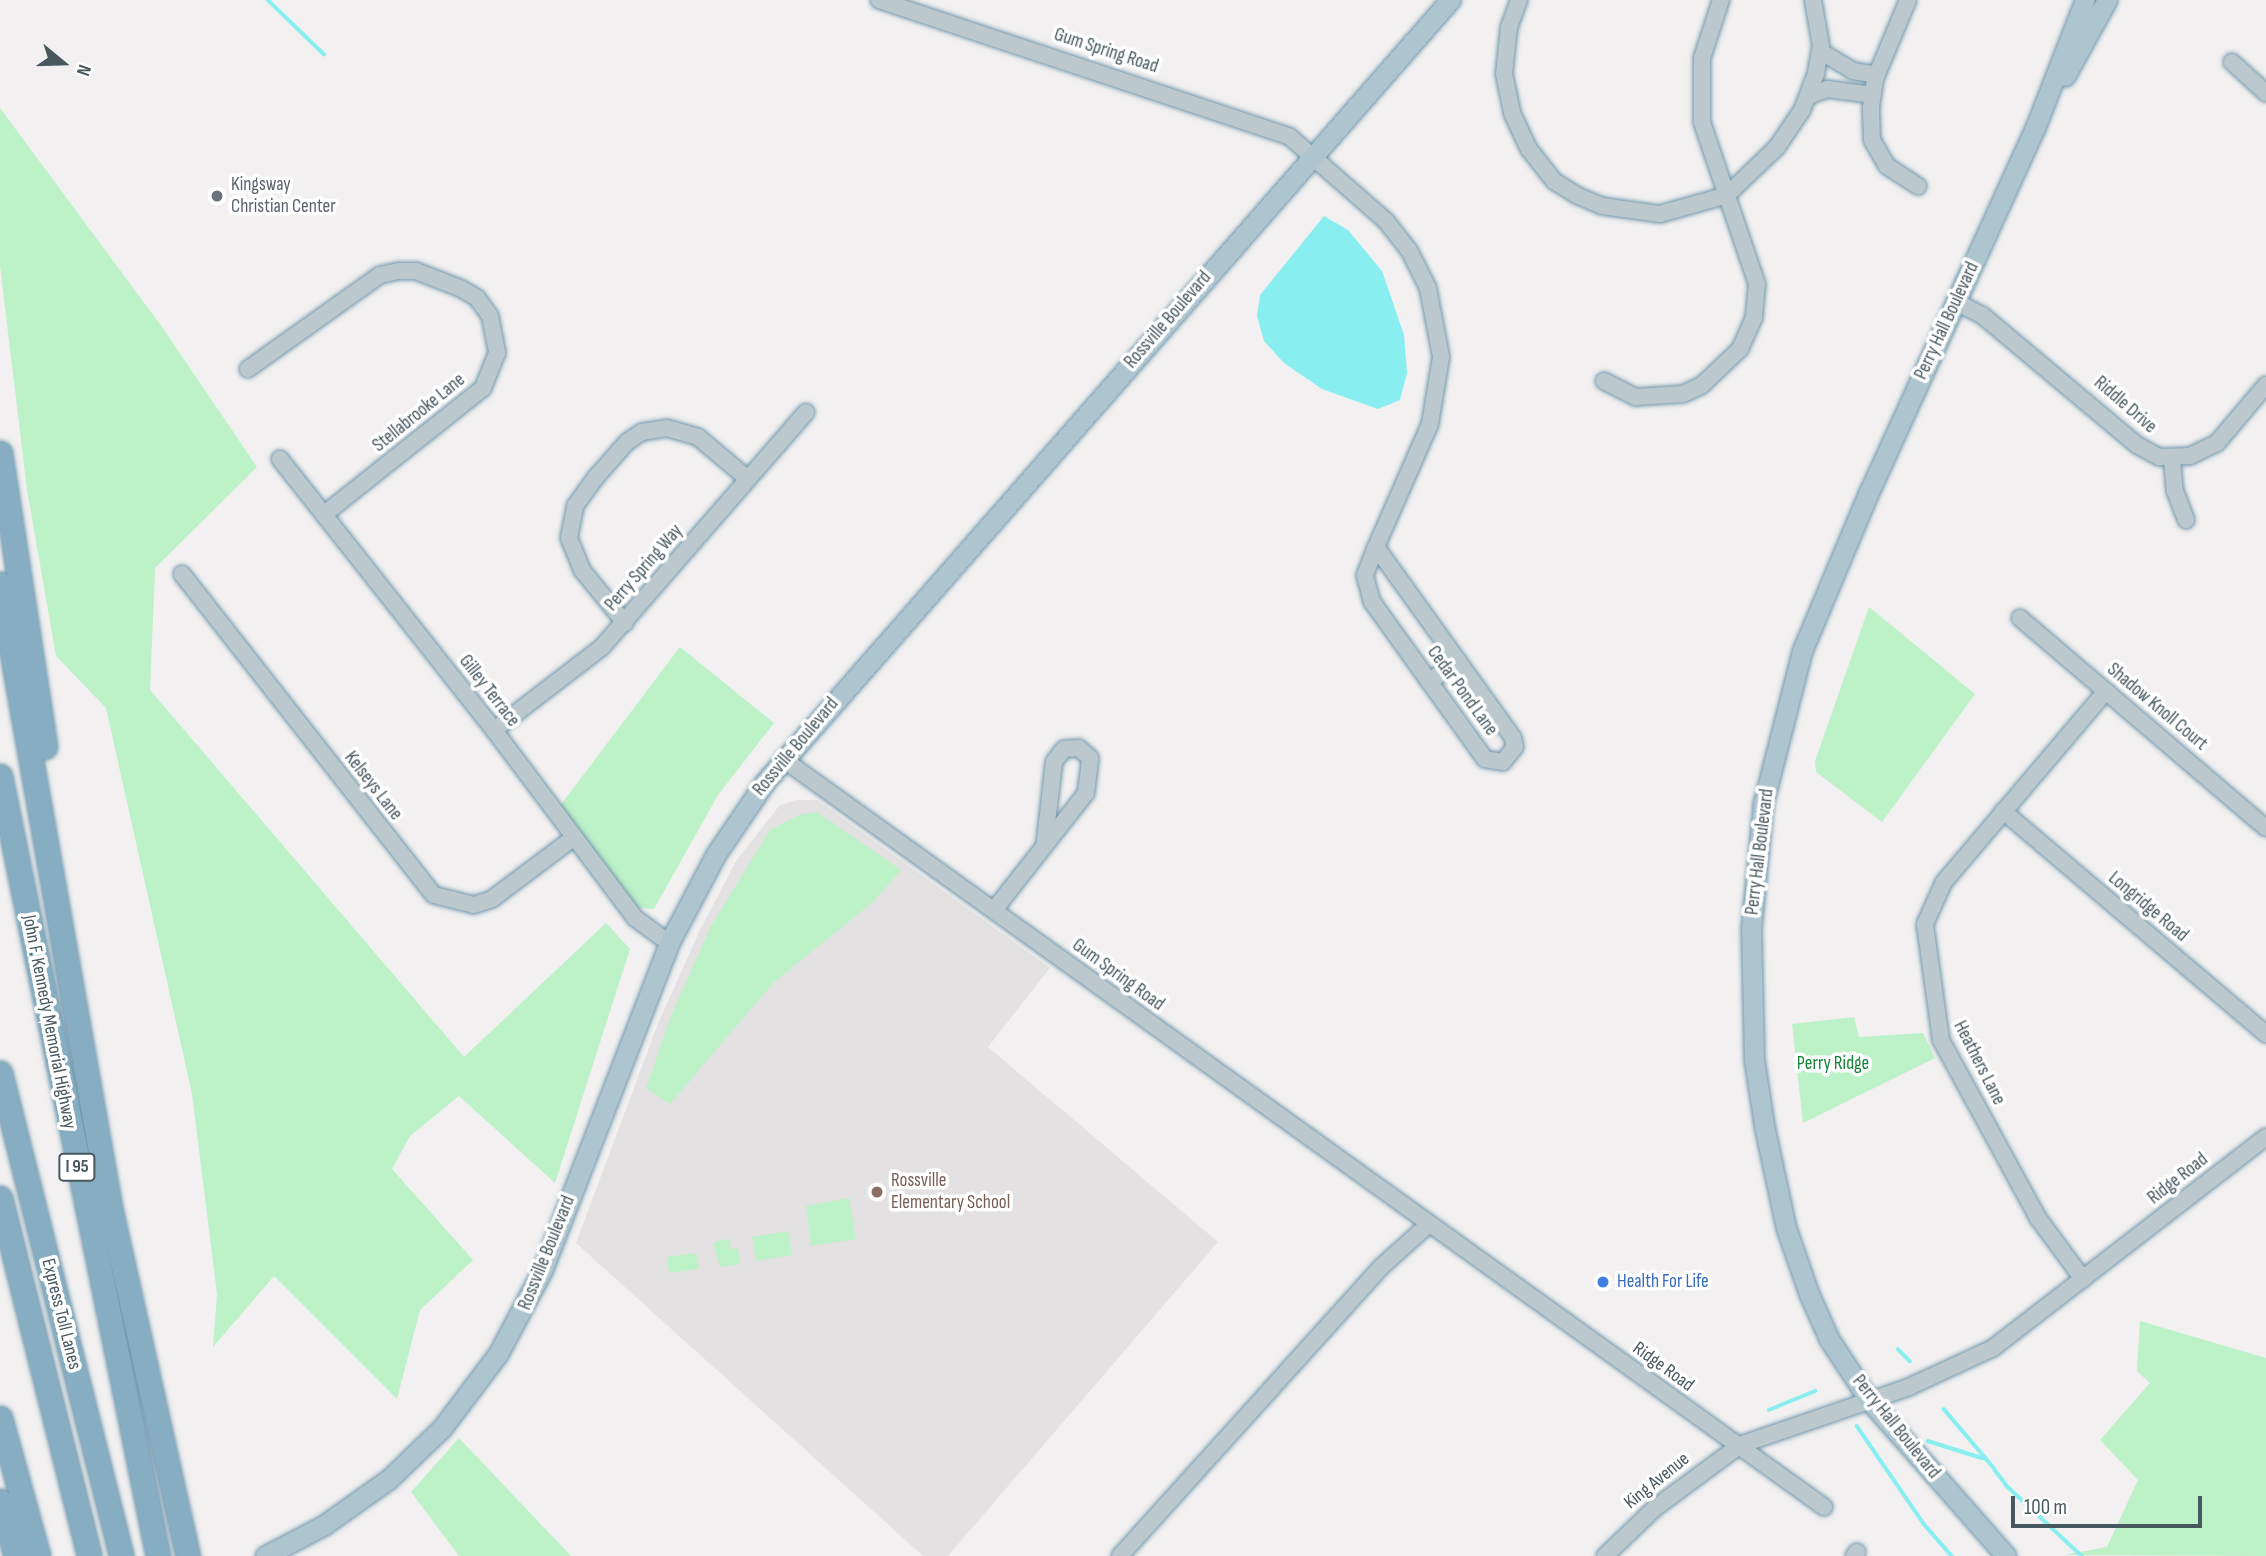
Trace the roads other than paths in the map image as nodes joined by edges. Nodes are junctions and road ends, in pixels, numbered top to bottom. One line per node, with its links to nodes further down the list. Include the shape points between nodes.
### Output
1 (879, 0): 16 (street, Gum Spring Road, via 1202,105 1290,137)
2 (1450, 0): 16 (main road, Rossville Boulevard)
3 (1519, 0): 18 (street, via 1506,48 1509,100 1530,149 1554,181 1602,205 1660,214)
4 (1721, 0): 18 (street, via 1702,58 1702,122)
5 (1813, 0): 9 (street)
6 (1908, 0): 11 (street)
7 (2085, 0): 15 (main road, Perry Hall Boulevard)
8 (2107, 0): 15 (main road, Perry Hall Boulevard)
9 (1820, 51): 11 (street, via 1853,71); 14 (street)
10 (2232, 62): 12 (street)
11 (1877, 75): 13 (street)
12 (2266, 93)
13 (1872, 95): 14 (street, via 1827,89); 17 (street, via 1872,140 1887,166)
14 (1808, 96): 18 (street, via 1777,147)
15 (2035, 128): 19 (main road, Perry Hall Boulevard)
16 (1313, 156): 30 (street, Cedar Pond Lane, via 1398,234 1428,288 1439,334 1440,380 1433,414); 39 (main road, Rossville Boulevard)
17 (1918, 186)
18 (1727, 195): 21 (street, via 1757,284 1754,317 1740,349 1702,385 1683,394 1636,397)
19 (1955, 302): 26 (street, Riddle Drive, via 1982,315 2137,445); 54 (main road, Perry Hall Boulevard, via 1802,651 1776,744 1755,859 1754,1059 1774,1175 1809,1294 1829,1339)
20 (248, 369): 28 (street, Stellabrooke Lane, via 380,275 416,271 477,298 490,316 497,353 483,388)
21 (1604, 381)
22 (2266, 385): 26 (street, via 2217,443)
23 (806, 412): 27 (street, Perry Spring Way)
24 (0, 453): 52 (highway)
25 (280, 459): 28 (street, Gilley Terrace)
26 (2172, 459): 29 (street, via 2175,491)
27 (748, 479): 34 (street, Perry Spring Way); 34 (street, via 698,437 667,428 642,432 627,442 597,477 575,506 569,538 582,570)
28 (326, 513): 38 (street, Gilley Terrace)
29 (2186, 520)
30 (1376, 547): 35 (street, Cedar Pond Lane); 36 (street, Cedar Pond Lane, via 1365,575 1368,593)
31 (182, 574): 43 (street, Kelseys Lane, via 434,895 474,905 492,899)
32 (0, 584): 52 (highway, via 101,1159)
33 (2020, 618): 37 (street, Shadow Knoll Court)
34 (625, 623): 38 (street, Perry Spring Way, via 602,647)
35 (1458, 660): 36 (street); 36 (street, Cedar Pond Lane, via 1513,738 1515,747 1503,762 1485,759)
36 (1429, 682)
37 (2106, 691): 41 (street, Heathers Lane); 42 (street, Shadow Knoll Court)
38 (494, 730): 43 (street, Gilley Terrace)
39 (783, 759): 45 (street, Gum Spring Road); 46 (main road, Rossville Boulevard, via 716,854)
40 (0, 776): 63 (highway, John F. Kennedy Memorial Highway / I 95)
41 (2003, 811): 47 (street, Longridge Road); 53 (street, Heathers Lane, via 1944,882 1930,906 1925,945 1936,1025 2038,1218)
42 (2266, 828)
43 (572, 839): 46 (street, Gilley Terrace, via 635,918)
44 (1045, 840): 44 (street, via 1086,793 1090,758 1079,748 1064,749 1054,762); 45 (street)
45 (994, 911): 51 (street, Gum Spring Road)
46 (669, 943): 65 (main road, Rossville Boulevard, via 542,1271 498,1354 442,1428 389,1479 324,1525)
47 (2266, 1034)
48 (0, 1073): 62 (highway, Express Toll Lanes)
49 (2266, 1137): 53 (street, Ridge Road)
50 (0, 1198): 61 (highway, Express Toll Lanes)
51 (1429, 1225): 56 (street, Ridge Road); 66 (street, via 1381,1267)
52 (124, 1262): 64 (highway)
53 (2083, 1279): 54 (street, Ridge Road, via 1984,1354)
54 (1869, 1401): 56 (street, Ridge Road); 68 (main road, Perry Hall Boulevard)
55 (0, 1418): 60 (highway)
56 (1740, 1445): 58 (street); 67 (street, King Avenue, via 1655,1508)
57 (0, 1502): 59 (highway)
58 (1824, 1507)
59 (16, 1556)
60 (38, 1556)
61 (89, 1556)
62 (121, 1556)
63 (158, 1556)
64 (188, 1556)
65 (265, 1556)
66 (1120, 1556)
67 (1605, 1556)
68 (2006, 1556)

